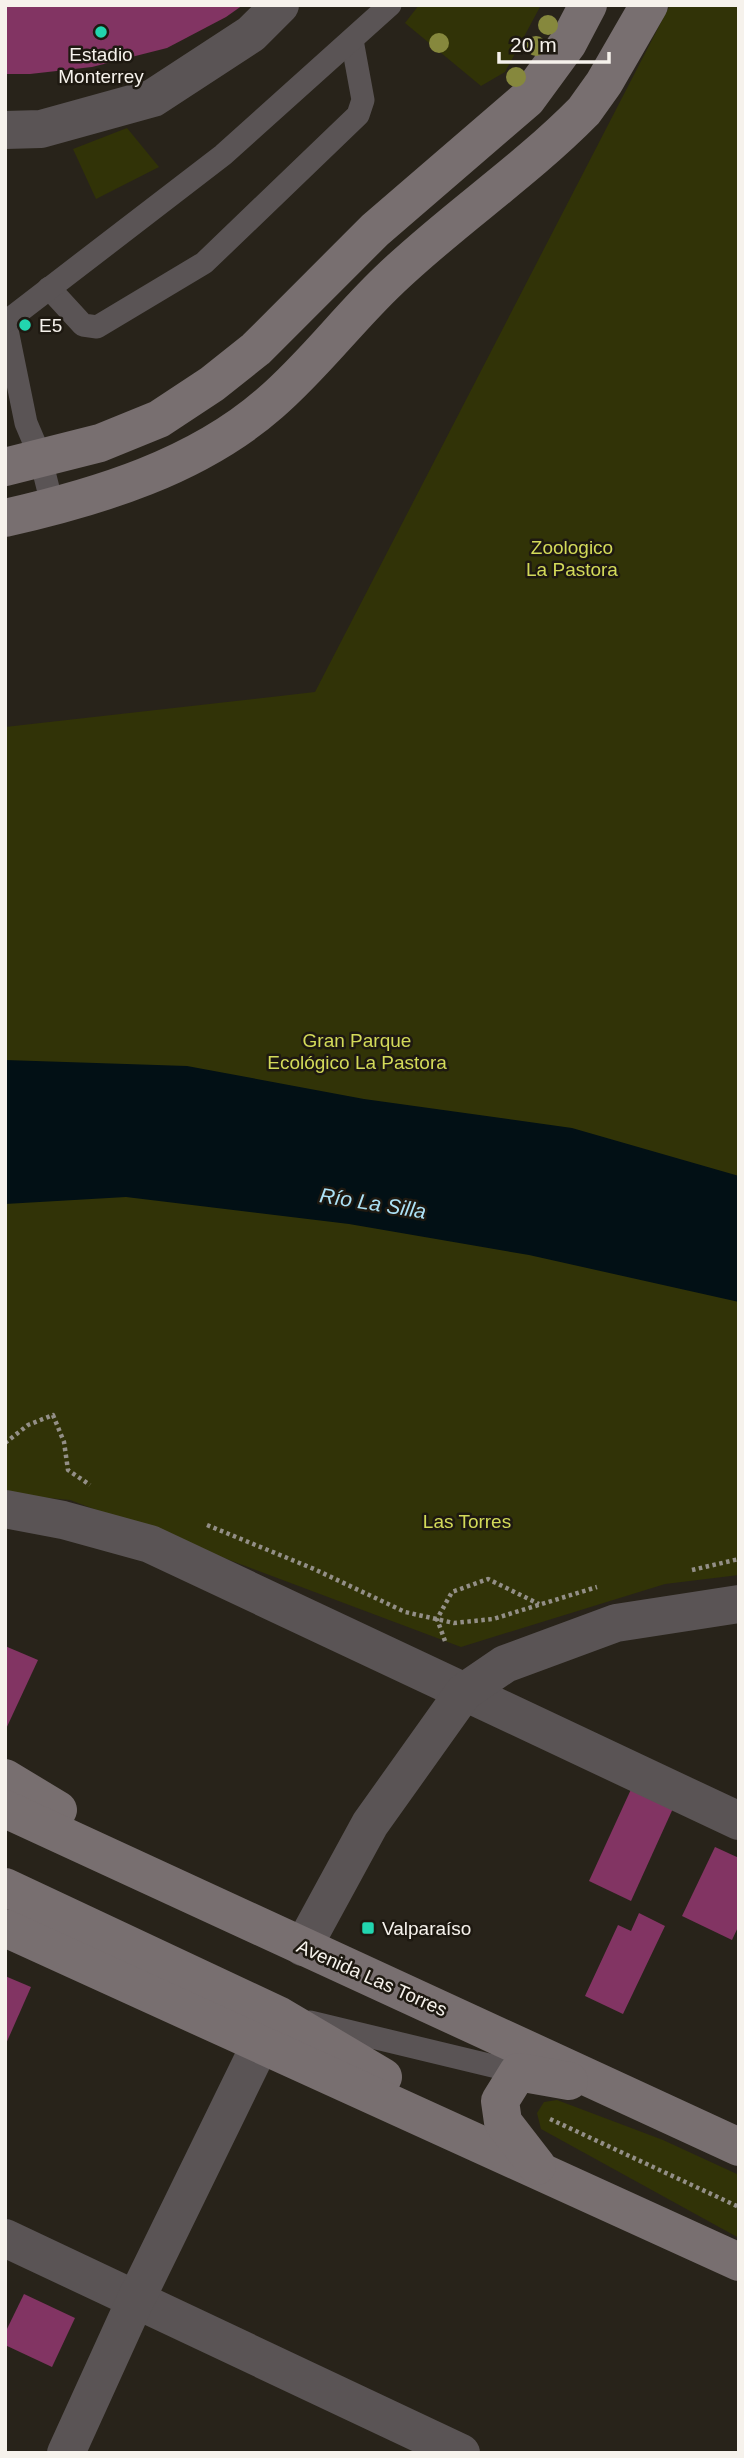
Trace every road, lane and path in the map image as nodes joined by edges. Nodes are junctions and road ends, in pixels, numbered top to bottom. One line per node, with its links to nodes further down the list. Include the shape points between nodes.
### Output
1 (280, 5): 6 (street, via 251,34 153,98 41,129)
2 (390, 5): 5 (lane)
3 (588, 5): 9 (main road, via 568,43 527,99 375,230 256,349 159,419 100,443)
4 (649, 5): 10 (main road, via 584,111 388,281 270,404 219,441 156,474)
5 (352, 40): 7 (lane, via 213,163); 7 (lane, via 363,100 358,115 204,263 97,327 83,325)
6 (5, 130)
7 (49, 288): 8 (lane)
8 (6, 320): 9 (lane, via 26,423)
9 (23, 461): 10 (lane)
10 (53, 508): 11 (main road)
11 (5, 518)
12 (5, 1443): 13 (path, via 28,1425 53,1415 68,1470)
13 (97, 1488)
14 (5, 1509): 20 (street, via 150,1544)
15 (197, 1522): 18 (path, via 405,1612)
16 (540, 1604): 18 (path, via 488,1579 452,1592)
17 (739, 1604): 20 (street, via 616,1623 505,1664)
18 (437, 1619): 19 (path, via 454,1623); 20 (path)
19 (493, 1619)
20 (464, 1692): 23 (street); 27 (street, via 370,1824)
21 (5, 1779): 24 (main road, via 65,1814)
22 (5, 1809): 24 (main road, Avenida Las Torres)
23 (739, 1821)
24 (124, 1864): 27 (main road, Avenida Las Torres)
25 (5, 1887): 28 (main road)
26 (5, 1928): 28 (main road)
27 (303, 1947): 30 (main road, Avenida Las Torres)
28 (264, 2021): 29 (lane); 33 (main road); 37 (street)
29 (518, 2072): 30 (main road); 33 (main road, via 506,2087 500,2110 503,2122)
30 (618, 2090): 32 (main road, Avenida Las Torres)
31 (542, 2116): 34 (path)
32 (739, 2147)
33 (541, 2171): 36 (main road)
34 (739, 2207)
35 (5, 2238): 37 (street)
36 (739, 2262)
37 (136, 2300): 38 (street); 39 (street)
38 (66, 2453)
39 (461, 2453)

